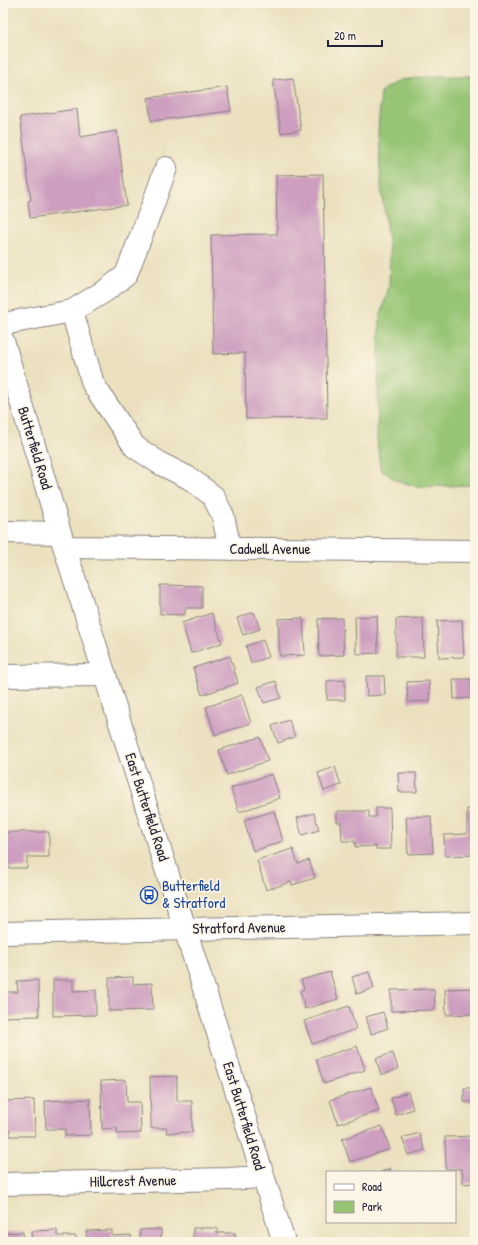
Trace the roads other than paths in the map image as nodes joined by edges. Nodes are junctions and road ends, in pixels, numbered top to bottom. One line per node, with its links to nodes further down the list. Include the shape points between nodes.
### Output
1 (166, 168): 2 (street, via 126,275)
2 (72, 311): 3 (street); 7 (street, via 93,384 130,441 135,447 213,496 223,516)
3 (3, 324)
4 (3, 341): 6 (street, Butterfield Road)
5 (3, 532): 6 (street, Cadwell Avenue)
6 (62, 540): 7 (street, Cadwell Avenue); 9 (street, East Butterfield Road)
7 (230, 549): 8 (street, Cadwell Avenue)
8 (475, 551)
9 (105, 675): 10 (street); 12 (street, East Butterfield Road)
10 (3, 676)
11 (475, 923): 12 (street, Stratford Avenue)
12 (186, 929): 13 (street, Stratford Avenue); 14 (street, East Butterfield Road)
13 (3, 933)
14 (263, 1177): 15 (street, Hillcrest Avenue); 16 (street, East Butterfield Road)
15 (3, 1184)
16 (284, 1242)

